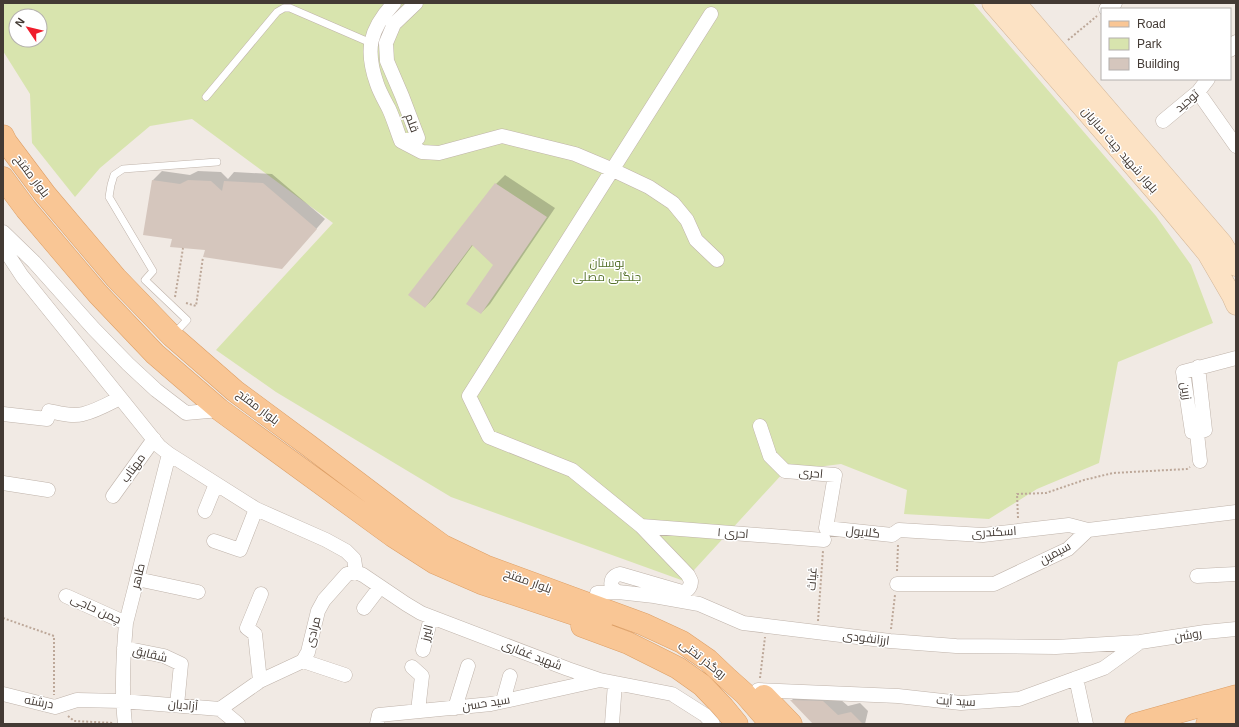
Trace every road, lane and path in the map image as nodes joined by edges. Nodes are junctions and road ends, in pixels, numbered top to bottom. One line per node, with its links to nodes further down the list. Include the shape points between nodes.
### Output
1 (394, 3): 7 (street, قلم, via 374,30)
2 (416, 3): 14 (street, قلم, via 394,24 386,43 387,61 418,138)
3 (992, 3): 28 (main road, بلوار شهید چیت سازیان, via 1207,253)
4 (1016, 3): 8 (main road, بلوار شهید چیت سازیان)
5 (711, 14): 17 (street)
6 (1101, 14): 8 (path)
7 (371, 43): 11 (lane, via 290,8 284,8 277,12); 14 (street, قلم, via 370,56 377,84)
8 (1057, 50): 24 (main road, بلوار شهید چیت سازیان, via 1222,242)
9 (1207, 80): 10 (street, توحید)
10 (1198, 92): 12 (street, توحید); 15 (street)
11 (206, 97)
12 (1163, 121)
13 (3, 136): 25 (main road, بلوار مفتح, via 45,194 116,278)
14 (401, 141): 17 (street, via 422,152 439,153 502,136 575,154)
15 (1236, 146)
16 (217, 162): 25 (lane, via 123,169 114,175 109,197 153,271)
17 (613, 170): 23 (street, via 649,187 673,203 687,220 696,240); 44 (street, via 469,396 489,437 572,470)
18 (3, 178): 31 (main road, بلوار مفتح, via 98,294 156,354)
19 (3, 232): 31 (street, via 123,359 156,390 186,413)
20 (3, 247): 30 (street, via 22,276)
21 (183, 248): 26 (path)
22 (203, 257): 27 (path, via 196,306)
23 (718, 260)
24 (1236, 266)
25 (139, 287): 60 (main road, بلوار مفتح, via 172,336 235,391 443,546 485,566)
26 (174, 298)
27 (186, 304)
28 (1236, 306)
29 (1236, 358): 36 (street, زرین, via 1183,372 1192,432 1197,433)
30 (120, 398): 32 (street, via 82,414 49,411 47,419); 34 (street)
31 (220, 410): 62 (main road, بلوار مفتح, via 393,536 435,563 481,583)
32 (3, 414)
33 (760, 426): 48 (street, احری, via 770,456 785,471 835,475)
34 (154, 439): 35 (street); 40 (street, مهتاب)
35 (169, 454): 38 (street); 53 (street, طاهر)
36 (1200, 461): 47 (path, via 1187,469 1113,473 1046,493 1017,494)
37 (3, 483): 39 (street)
38 (216, 484): 41 (street); 42 (street)
39 (48, 490)
40 (113, 496)
41 (256, 509): 49 (street, via 240,550); 50 (street, via 346,551 354,559)
42 (205, 511)
43 (1236, 512): 46 (street)
44 (641, 526): 48 (street, احری ۱); 57 (street, via 688,574 692,581 691,585 688,590 682,592 620,574 611,580 612,588)
45 (899, 530): 47 (street, اسکندری, via 984,535); 48 (street, گلایول, via 892,534)
46 (1088, 530): 47 (street, اسکندری, via 1069,525); 54 (street, سیمین, via 1068,549 994,584)
47 (1019, 531)
48 (825, 534): 68 (path, غیاث)
49 (214, 541)
50 (356, 572): 55 (street, شهید غفاری); 72 (street, مرادی, via 347,574 324,600 318,611 308,652)
51 (1236, 574): 52 (street)
52 (1197, 576)
53 (137, 579): 56 (street); 65 (street, طاهر)
54 (897, 584)
55 (380, 587): 61 (street); 63 (street, شهید غفاری)
56 (198, 592)
57 (618, 592): 60 (street, ارزانفودی); 66 (street, ارزانفودی, via 699,604 743,623)
58 (261, 594): 79 (street, via 247,628 255,634)
59 (66, 596): 65 (street, چمن حاجی)
60 (596, 607): 62 (main road, بلوار مفتح); 81 (main road, via 690,630 715,649); 98 (main road, روگذر تختی, via 679,657 713,682); 99 (main road, روگذر تختی, via 682,642 708,660 745,694)
61 (364, 608)
62 (556, 608): 97 (main road, via 572,622 628,644 678,668 702,685)
63 (431, 617): 71 (street, البرز); 78 (street, شهید غفاری)
64 (3, 618): 87 (path, via 54,636)
65 (126, 623): 70 (street, طاهر)
66 (767, 626): 68 (street, ارزانفودی); 81 (path)
67 (1236, 629): 69 (street, روشن)
68 (817, 632): 69 (street, ارزانفودی, via 956,646 1056,647)
69 (1140, 642): 77 (street, سید آیت, via 1104,668)
70 (124, 648): 84 (street, طاهر); 86 (street, شقایق, via 164,656 181,664)
71 (423, 650)
72 (303, 661): 75 (street); 79 (street, مرادی)
73 (468, 666): 88 (street)
74 (412, 667): 90 (street, via 422,676)
75 (345, 675)
76 (510, 676): 85 (street)
77 (1076, 678): 81 (street, سید آیت, via 1019,699 961,703 898,696); 101 (street)
78 (600, 680): 80 (street, شهید غفاری); 85 (street, سید حسن)
79 (260, 681): 89 (street, مرادی)
80 (615, 683): 95 (street); 96 (street, شهید غفاری, via 672,694 705,715)
81 (758, 690): 100 (main road)
82 (3, 694): 87 (street, درشته)
83 (1236, 696): 102 (main road)
84 (122, 701): 86 (street, آزادیان); 87 (street, درشته, via 77,700); 92 (street, طاهر)
85 (503, 701): 88 (street, سید حسن)
86 (176, 705): 89 (street, آزادیان)
87 (54, 707): 92 (path, via 74,721)
88 (455, 708): 90 (street, سید حسن)
89 (220, 709): 93 (street)
90 (418, 711): 94 (street, سید حسن, via 379,715)
91 (1236, 718): 103 (main road)
92 (125, 724)
93 (238, 724)
94 (376, 724)
95 (612, 724)
96 (713, 724)
97 (737, 724)
98 (753, 724)
99 (771, 724)
100 (791, 724)
101 (1086, 724)
102 (1136, 724)
103 (1207, 724)

